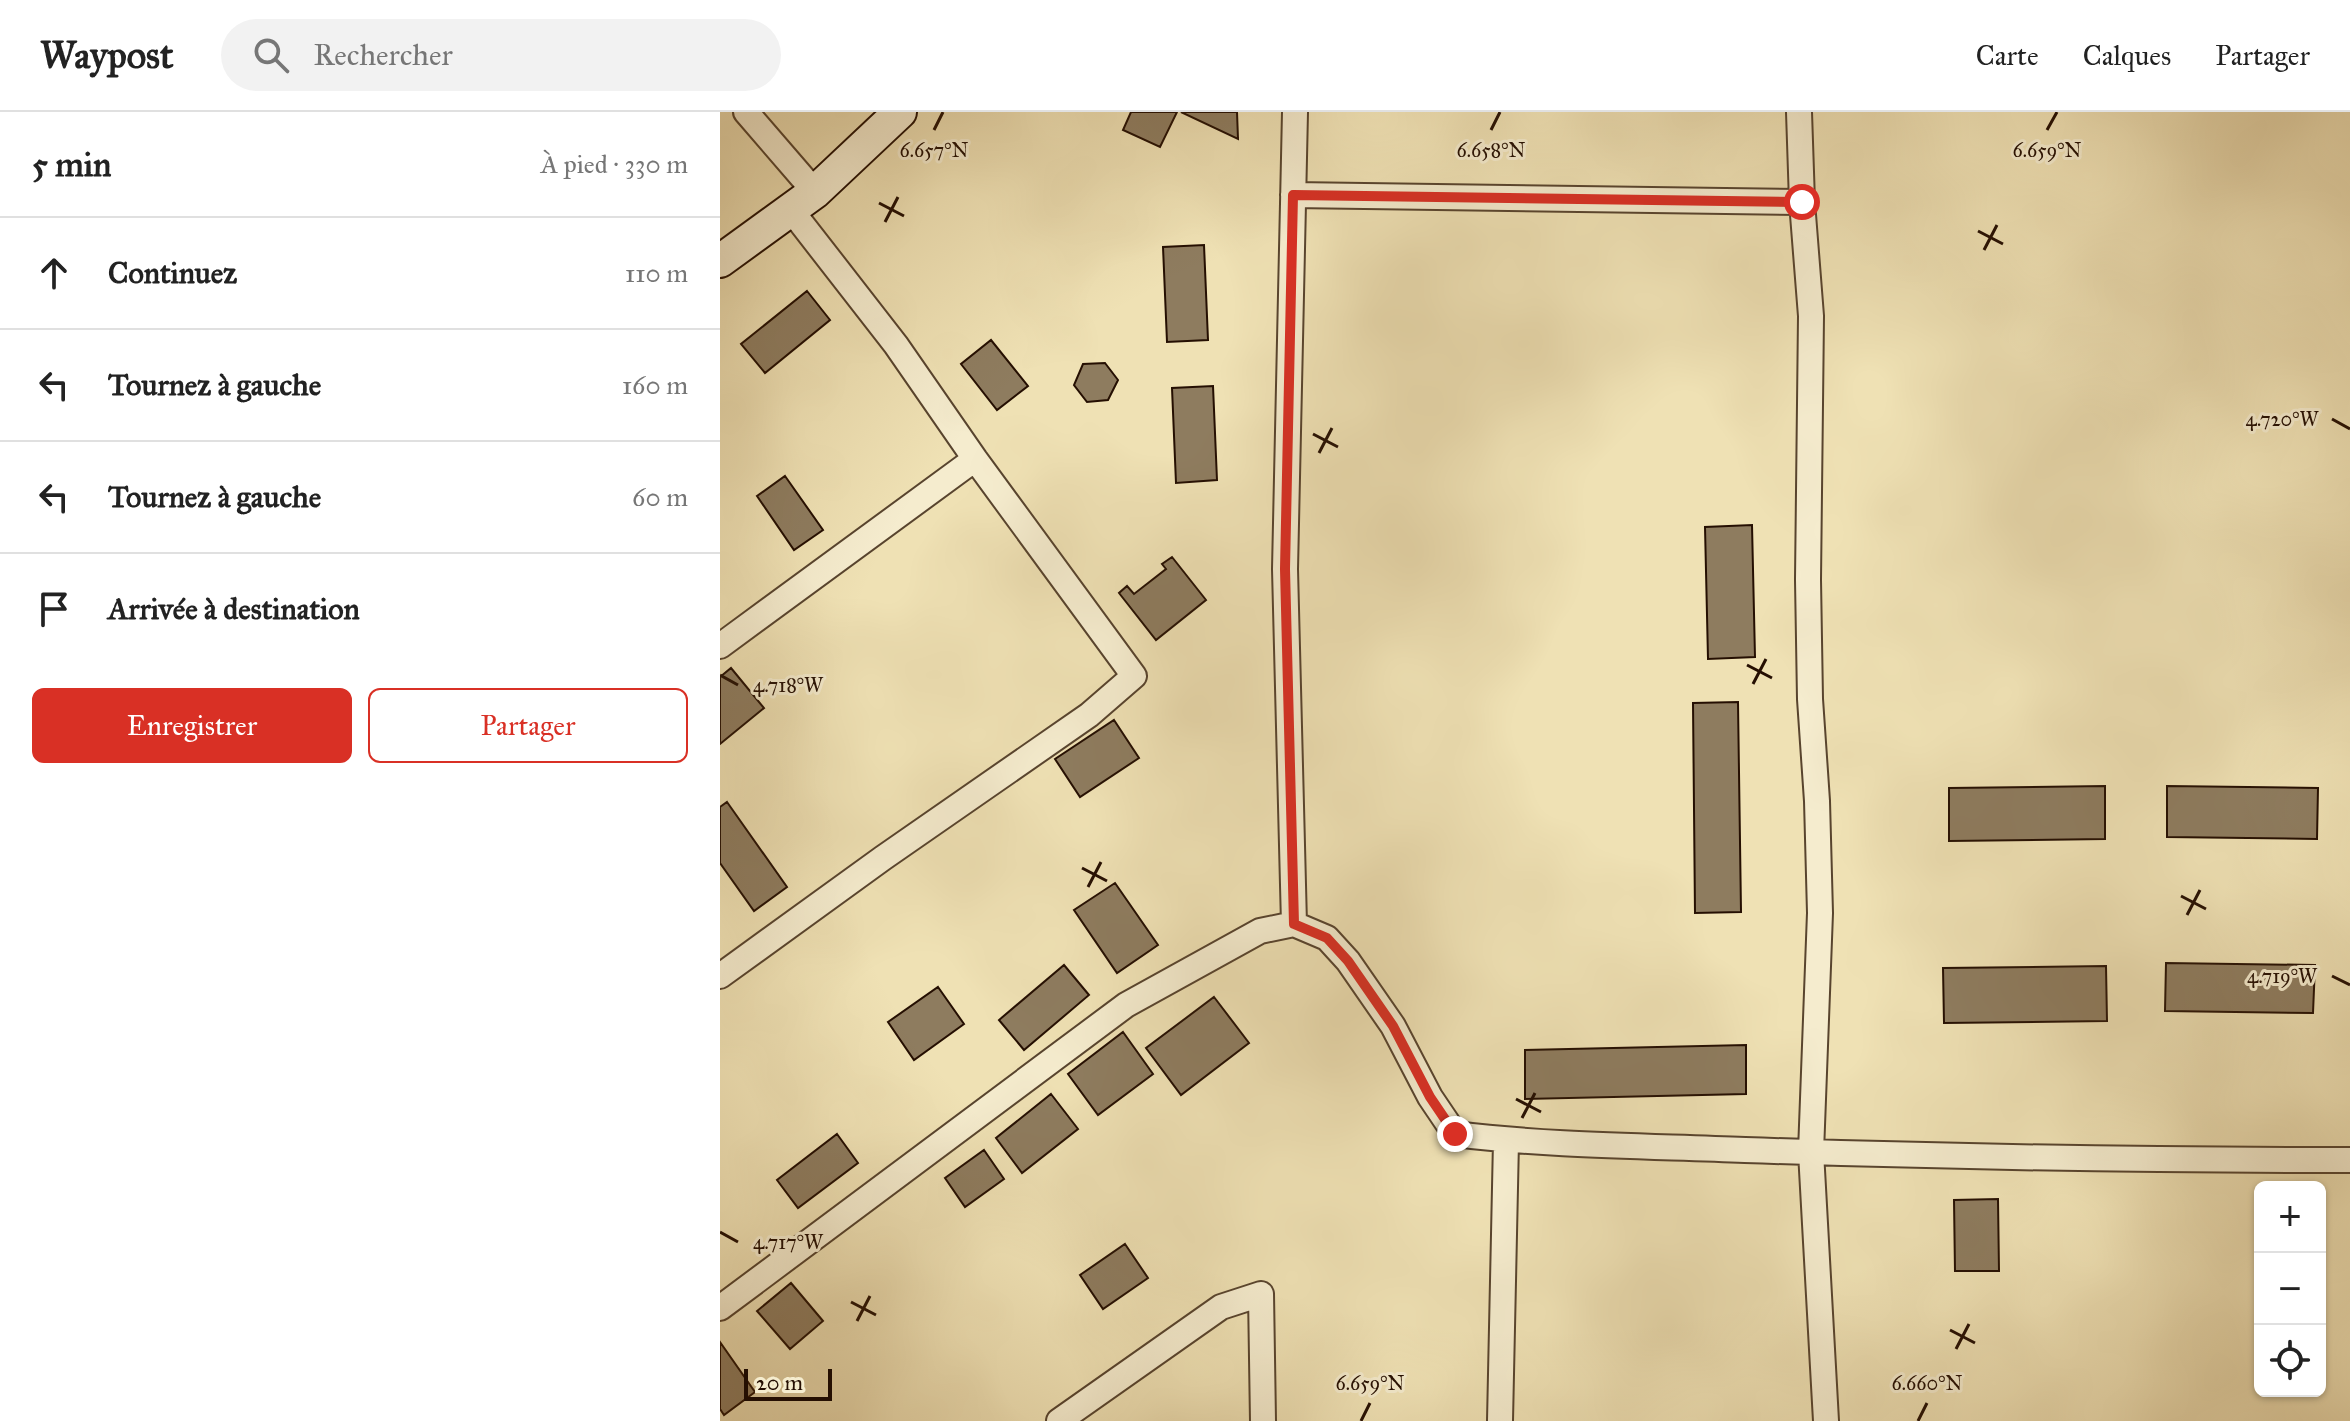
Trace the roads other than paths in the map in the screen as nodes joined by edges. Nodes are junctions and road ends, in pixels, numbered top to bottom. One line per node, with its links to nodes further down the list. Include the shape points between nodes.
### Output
1 (746, 112): 6 (street)
2 (900, 112): 6 (main road)
3 (1295, 112): 5 (street)
4 (1799, 112): 7 (street)
5 (1293, 195): 7 (street); 11 (street, via 1285,569)
6 (803, 201): 8 (main road); 9 (street)
7 (1802, 202): 14 (street, via 1811,316 1810,699 1820,913)
8 (720, 261)
9 (975, 459): 10 (street); 12 (street, via 1134,676 1089,715)
10 (720, 646)
11 (1294, 924): 13 (street, via 1327,938 1348,961 1393,1026 1455,1134); 16 (street, via 1260,931 1126,1005)
12 (720, 976)
13 (1506, 1141): 14 (street); 19 (street)
14 (1811, 1152): 15 (street); 20 (street)
15 (2350, 1160)
16 (720, 1308)
17 (1059, 1421): 18 (street, via 1221,1307 1261,1294)
18 (1263, 1421)
19 (1500, 1421)
20 (1826, 1421)

